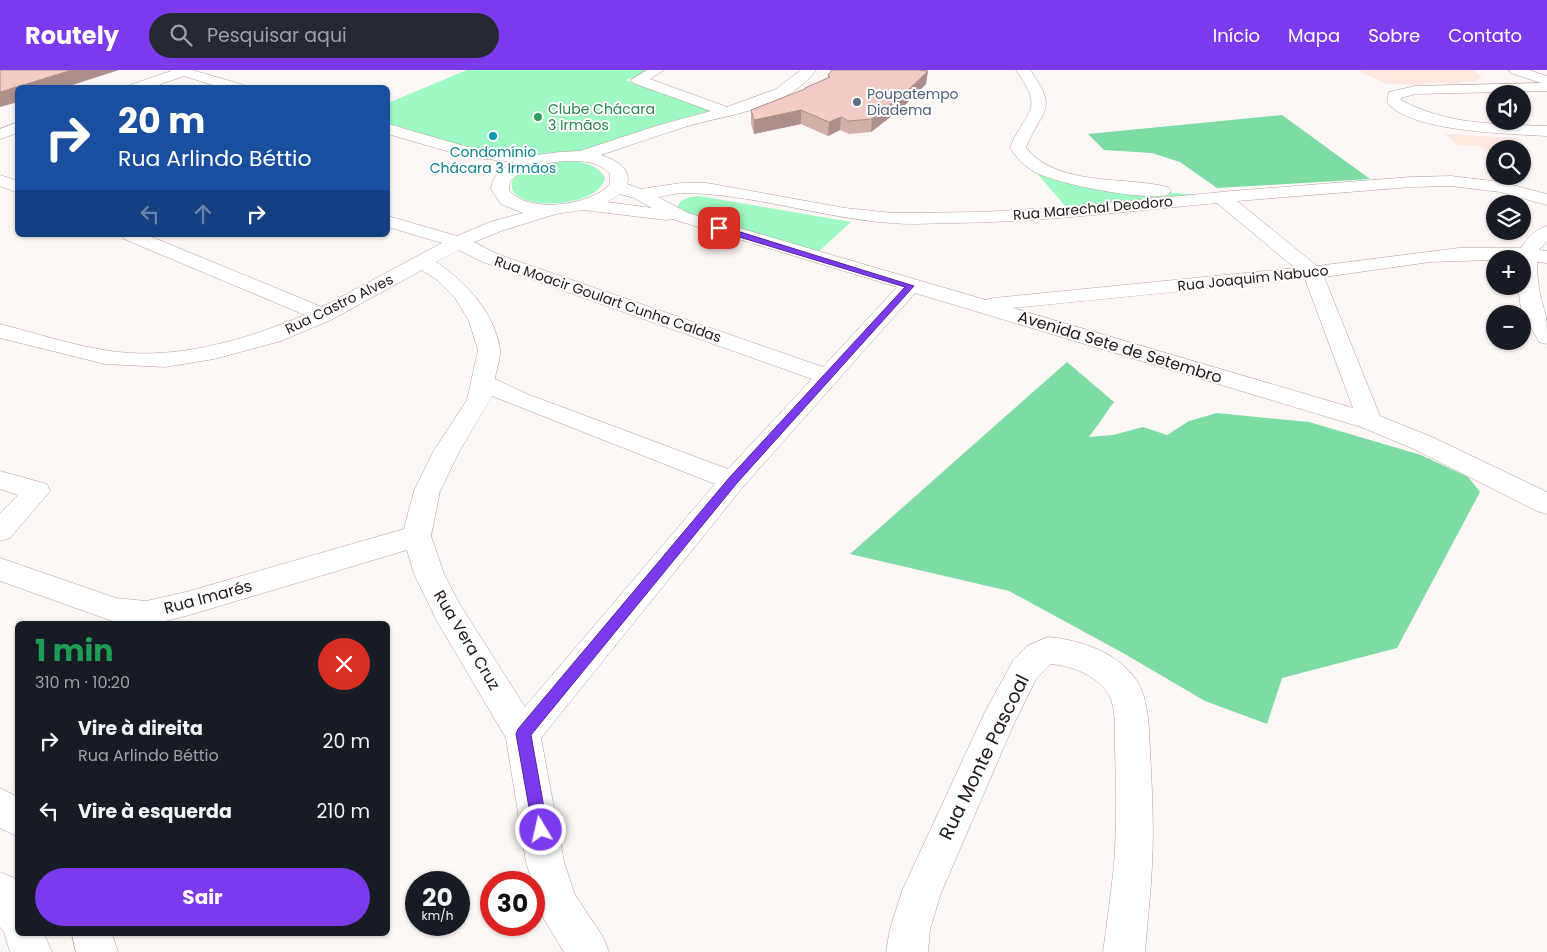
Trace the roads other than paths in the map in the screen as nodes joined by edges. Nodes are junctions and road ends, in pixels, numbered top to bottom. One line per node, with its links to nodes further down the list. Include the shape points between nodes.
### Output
1 (809, 70): 13 (street, via 784,92)
2 (1023, 70): 29 (street, via 1038,90 1040,107 1018,148 1033,162 1059,176 1086,183)
3 (180, 71): 7 (street); 8 (street)
4 (655, 71): 13 (street, via 638,80)
5 (1518, 71): 6 (street); 9 (street, via 1524,78)
6 (1547, 81)
7 (143, 85)
8 (229, 85)
9 (1514, 85)
10 (1531, 87): 11 (street)
11 (1547, 87)
12 (1486, 88): 14 (street, via 1415,90 1394,95 1394,102 1409,111 1454,125)
13 (725, 111): 20 (street)
14 (1486, 127)
15 (15, 128): 19 (street)
16 (390, 130): 21 (street)
17 (1520, 130): 18 (street)
18 (1547, 132)
19 (0, 134)
20 (646, 134): 22 (street); 24 (street)
21 (467, 152): 23 (street); 25 (street)
22 (582, 156): 23 (street); 24 (street)
23 (538, 160): 25 (street)
24 (614, 167): 26 (street, via 620,180)
25 (505, 176): 28 (street, via 499,190)
26 (617, 187): 27 (street, Avenida Sete de Setembro); 31 (street)
27 (640, 194): 29 (street, Rua Marechal Deodoro, via 707,188 845,213 893,218 1066,212); 33 (street, Avenida Sete de Setembro)
28 (503, 196): 32 (street, via 522,206); 36 (street, Rua Castro Alves)
29 (1226, 197): 30 (street, Rua Marechal Deodoro, via 1452,181 1501,187); 39 (street)
30 (1547, 200)
31 (585, 205): 32 (street); 33 (street, Avenida Sete de Setembro)
32 (552, 210): 36 (street, Rua Castro Alves)
33 (682, 217): 40 (street, Avenida Sete de Setembro)
34 (390, 222): 36 (street, Rua Moacir Goulart Cunha Caldas)
35 (136, 237): 42 (street)
36 (461, 240): 38 (street, Rua Castro Alves); 45 (street, Rua Moacir Goulart Cunha Caldas, via 490,258)
37 (1541, 246): 39 (street, Rua Joaquim Nabuco, via 1503,253 1440,256); 44 (street, via 1528,279 1532,310)
38 (423, 262): 42 (street, Rua Castro Alves); 46 (street, via 462,294 480,321 489,350)
39 (1312, 272): 41 (street, Rua Joaquim Nabuco); 47 (street)
40 (910, 286): 41 (street, Avenida Sete de Setembro); 45 (street)
41 (980, 306): 47 (street, Avenida Sete de Setembro)
42 (323, 315): 43 (street, Rua Castro Alves, via 273,336 214,352 165,360 105,357)
43 (0, 331)
44 (1547, 337)
45 (828, 377): 49 (street)
46 (483, 383): 49 (street); 52 (street, via 480,400 446,452 427,491)
47 (1370, 421): 50 (street, Avenida Sete de Setembro, via 1423,443)
48 (0, 480): 51 (street, via 37,491)
49 (733, 481): 54 (street)
50 (1547, 504)
51 (0, 531)
52 (417, 536): 53 (street, Rua Imarés, via 186,604 146,612 115,610); 54 (street, Rua Vera Cruz, via 448,612)
53 (0, 569)
54 (523, 734): 63 (street, Rua Vera Cruz, via 545,862 558,904)
55 (0, 806): 56 (street)
56 (15, 817)
57 (0, 892): 58 (street)
58 (15, 914)
59 (25, 936): 61 (street)
60 (93, 936): 62 (street)
61 (31, 952)
62 (97, 952)
63 (588, 952)
64 (907, 952): 65 (street, Rua Monte Pascoal, via 910,929 922,892 997,723 1025,669 1038,655 1048,650 1066,652 1094,662 1113,676 1125,692 1131,718 1135,802 1133,866)
65 (1124, 952)

